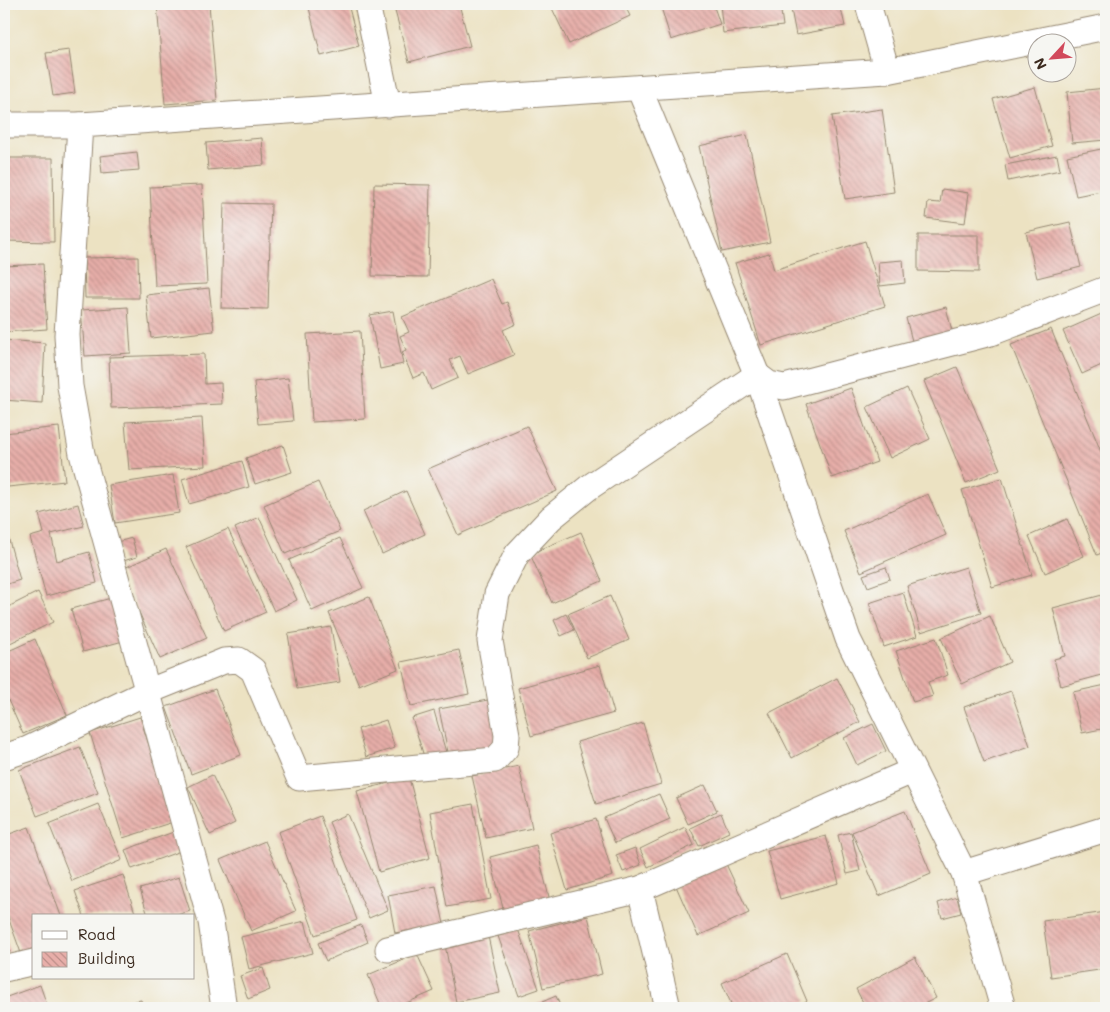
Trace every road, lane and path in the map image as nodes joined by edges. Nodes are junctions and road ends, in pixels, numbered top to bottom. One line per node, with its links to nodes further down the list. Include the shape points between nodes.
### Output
1 (367, 4): 6 (street)
2 (868, 4): 4 (street)
3 (1106, 27): 4 (street)
4 (887, 71): 5 (street)
5 (639, 88): 6 (street); 10 (street)
6 (388, 104): 8 (street)
7 (4, 125): 8 (street)
8 (80, 125): 11 (street, via 67,335 70,386 82,454)
9 (1106, 289): 10 (street, via 991,333 784,387 769,384)
10 (757, 376): 11 (street, via 588,488 551,518 517,554 497,594 490,641 507,735 506,748 495,760 299,778 252,670 239,660 224,661); 13 (street, via 848,640)
11 (147, 692): 12 (street, via 28,749); 17 (street)
12 (4, 757)
13 (912, 771): 15 (street); 16 (street)
14 (1106, 829): 15 (street)
15 (964, 873): 23 (street)
16 (640, 889): 18 (street); 22 (street)
17 (202, 924): 21 (street)
18 (388, 949)
19 (32, 962): 20 (street)
20 (4, 969)
21 (224, 1008)
22 (668, 1008)
23 (1004, 1008)

